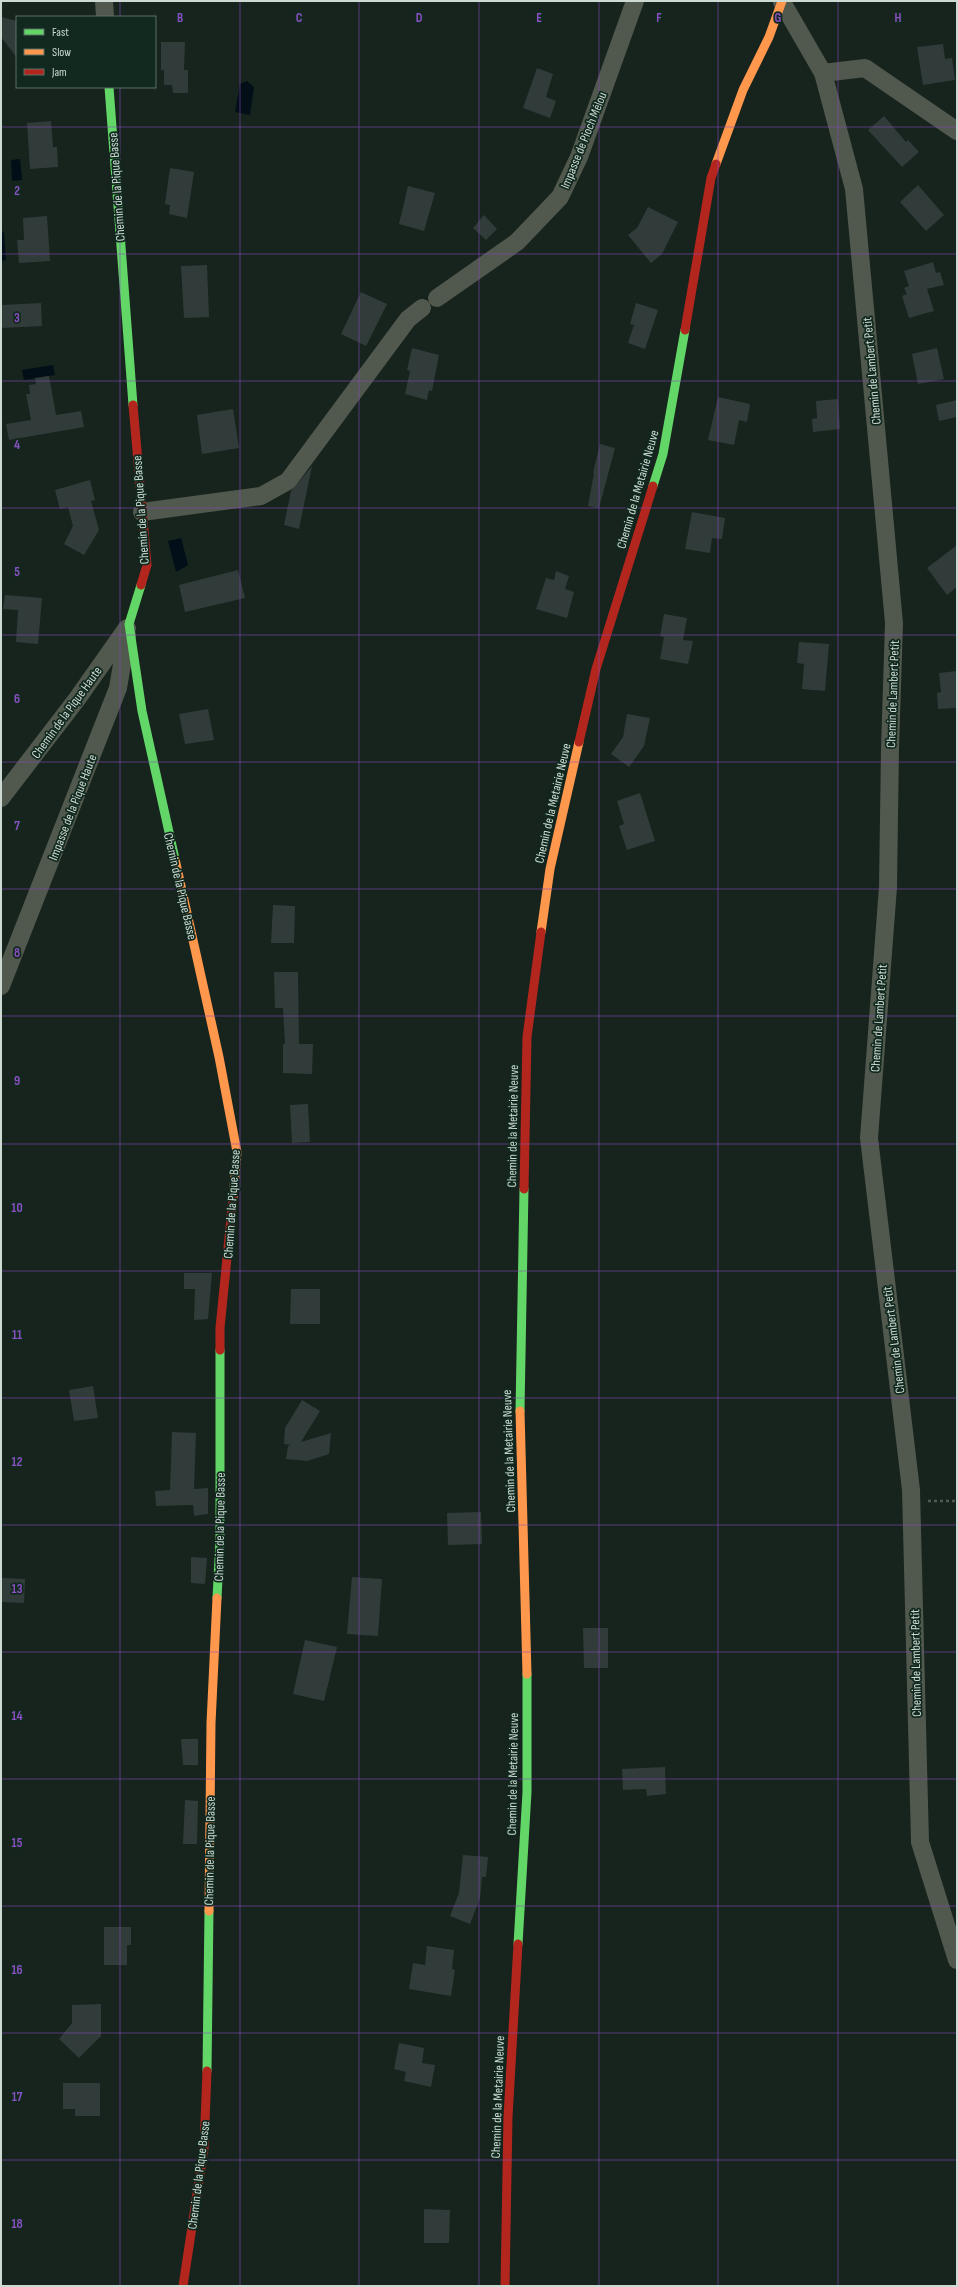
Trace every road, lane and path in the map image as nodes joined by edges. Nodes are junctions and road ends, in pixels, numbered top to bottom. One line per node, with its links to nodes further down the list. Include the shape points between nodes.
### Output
1 (104, 1): 4 (street)
2 (635, 1): 8 (street, Impasse de Pioch Mélou, via 579,157 560,197 517,242)
3 (782, 2): 5 (street, Chemin de Lambert Petit); 18 (street, Chemin de la Metairie Neuve, via 769,37 743,90 711,178 663,454 596,669 550,869 527,1037 518,1384 527,1635 527,1792 508,2117)
4 (105, 16)
5 (823, 73): 7 (street, via 865,68); 15 (street, Chemin de Lambert Petit, via 854,190 894,623 888,887 869,1138)
6 (109, 88): 10 (street, Chemin de la Pique Basse)
7 (957, 131)
8 (437, 298)
9 (422, 308): 10 (street, via 408,319 288,481 261,496)
10 (142, 512): 11 (street, Chemin de la Pique Basse, via 147,565)
11 (129, 624): 12 (street, Chemin de la Pique Haute); 13 (street, Impasse de la Pique Haute, via 118,688); 17 (street, Chemin de la Pique Basse, via 142,711 219,1057 237,1152 220,1328 220,1540 211,1723 208,2042 204,2148)
12 (1, 798)
13 (1, 986)
14 (957, 1501): 15 (path)
15 (911, 1502): 16 (street, Chemin de Lambert Petit, via 920,1842)
16 (957, 1960)
17 (183, 2286)
18 (505, 2286)

